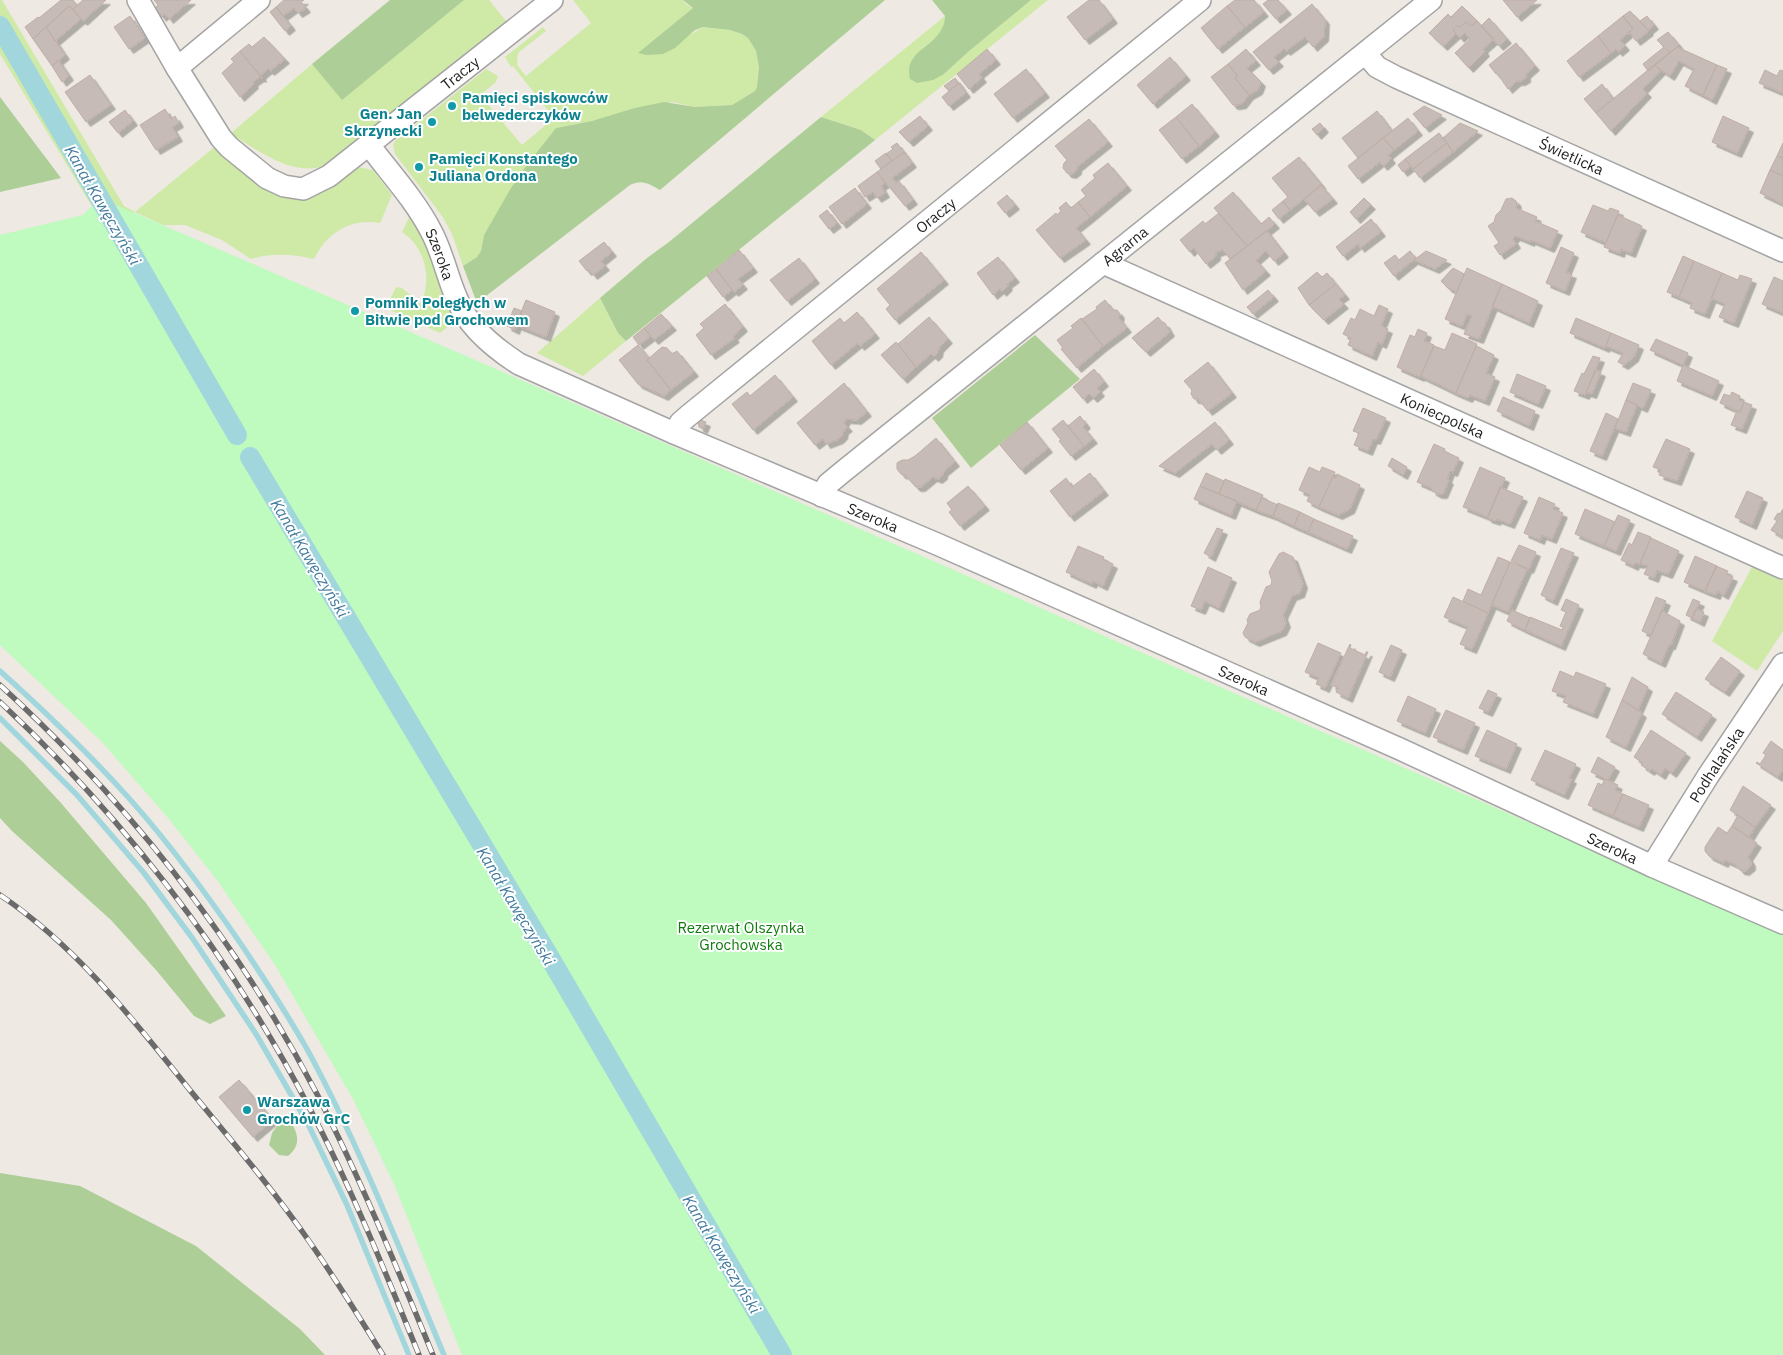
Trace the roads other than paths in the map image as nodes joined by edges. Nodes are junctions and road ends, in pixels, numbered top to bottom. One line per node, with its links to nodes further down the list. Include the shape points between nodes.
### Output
1 (138, 0): 7 (street)
2 (259, 0): 7 (street)
3 (552, 0): 8 (street, Traczy)
4 (1200, 0): 11 (street, Oraczy, via 688,416)
5 (1431, 0): 6 (street, Agrarna)
6 (1366, 54): 9 (street, Świetlicka, via 1377,67 1396,77); 10 (street, Agrarna)
7 (177, 68): 8 (street, via 221,138 267,178 284,186 303,189 314,184 330,176)
8 (369, 145): 11 (street, Szeroka, via 430,230 440,248 459,304 488,341 519,364)
9 (1783, 251)
10 (1103, 263): 12 (street, Agrarna, via 828,484); 13 (street, Koniecpolska)
11 (674, 433): 12 (street, Szeroka)
12 (822, 496): 15 (street, Szeroka, via 1400,749)
13 (1783, 568)
14 (1783, 664): 15 (street, Podhalańska)
15 (1652, 866): 16 (street, Szeroka)
16 (1783, 923)

